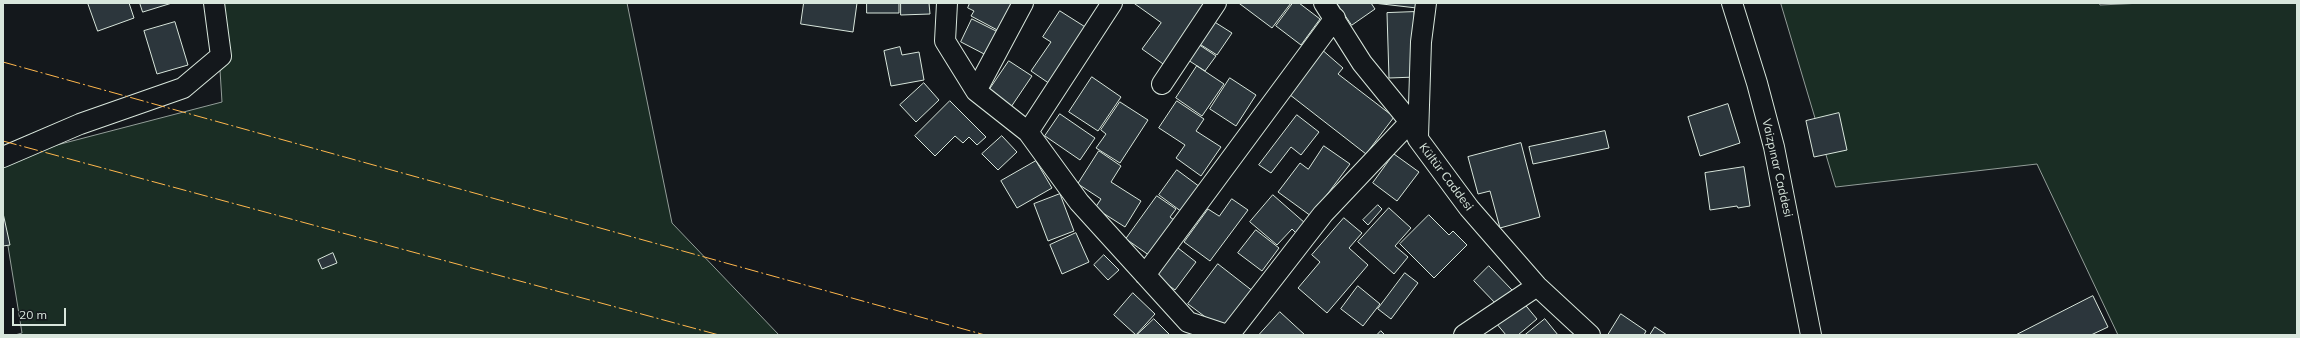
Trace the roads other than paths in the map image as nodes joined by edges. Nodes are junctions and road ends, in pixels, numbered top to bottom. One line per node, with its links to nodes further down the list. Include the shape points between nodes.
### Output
1 (214, 3): 13 (street, via 221,56 183,88 80,124)
2 (947, 3): 10 (street, via 945,41)
3 (1023, 3): 10 (street)
4 (1112, 3): 12 (street)
5 (1216, 3): 9 (street)
6 (1426, 3): 11 (street)
7 (1732, 3): 19 (street, Vaizpınar Caddesi, via 1774,147)
8 (1330, 11): 11 (street, Kültür Caddesi, via 1362,63); 14 (street)
9 (1162, 84)
10 (976, 91): 12 (street)
11 (1414, 130): 15 (street, Kültür Caddesi, via 1469,208); 16 (street, via 1323,214)
12 (1028, 132): 14 (street, via 1079,202)
13 (3, 157)
14 (1145, 275): 16 (street, via 1188,322)
15 (1537, 286): 17 (street); 18 (street, Kültür Caddesi)
16 (1228, 335)
17 (1464, 335)
18 (1590, 335)
19 (1811, 335)

